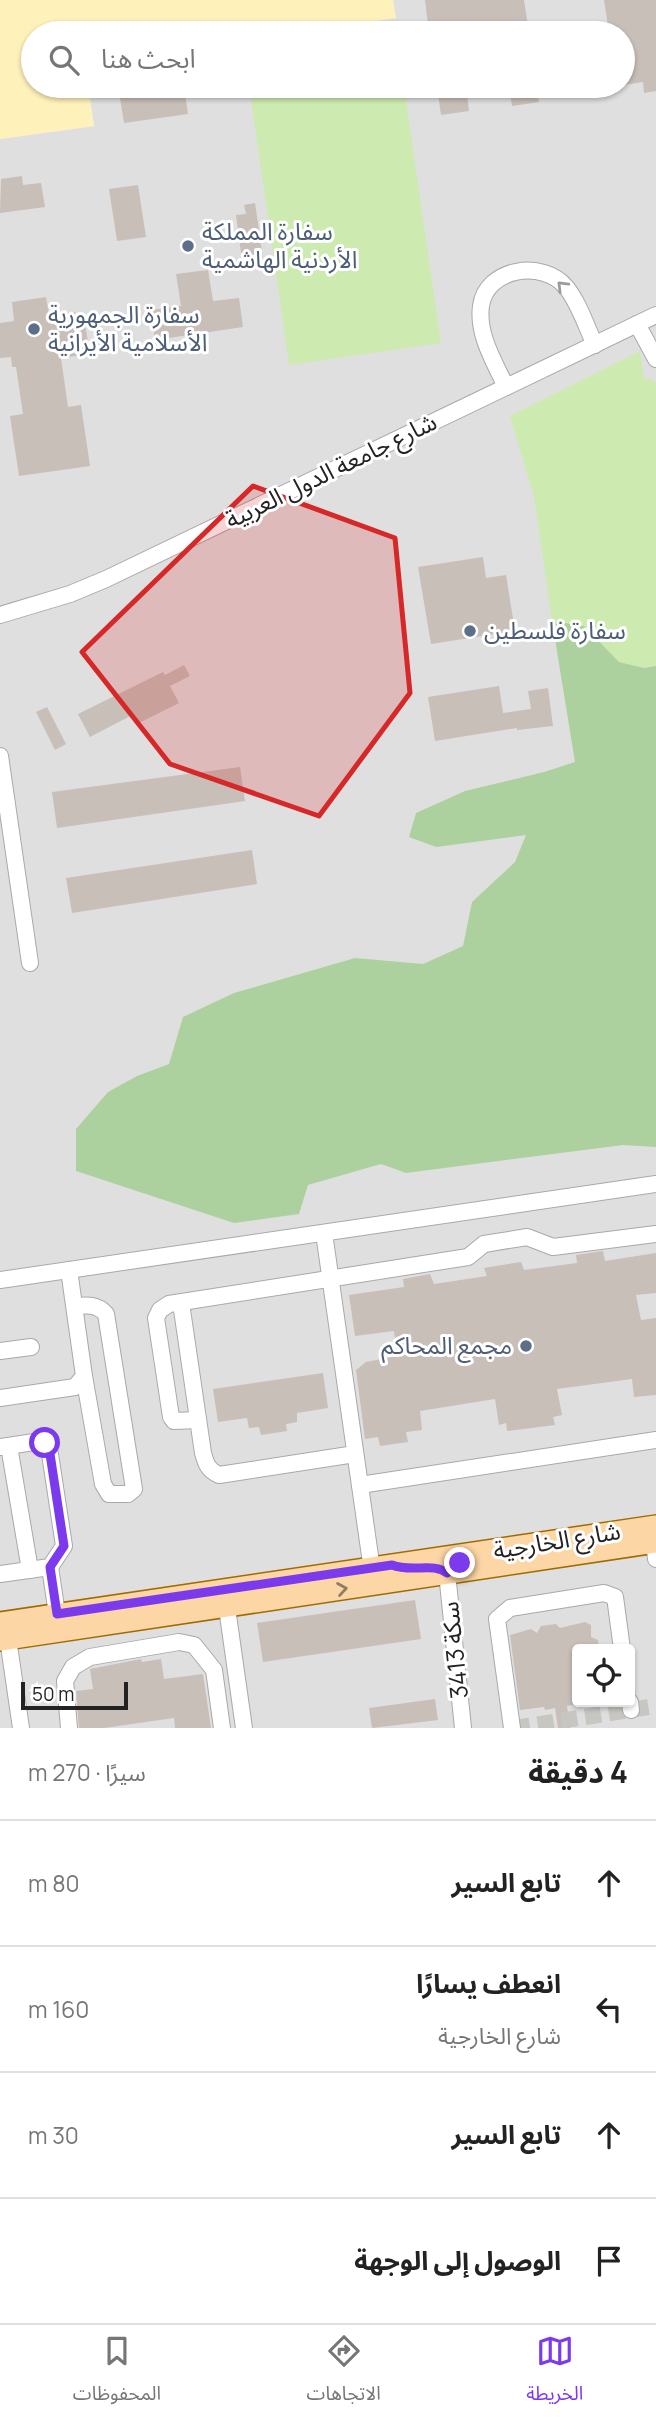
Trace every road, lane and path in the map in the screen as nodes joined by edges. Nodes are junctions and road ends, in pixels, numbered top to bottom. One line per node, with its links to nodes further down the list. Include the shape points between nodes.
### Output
1 (656, 315): 2 (street, شارع جامعة الدول العربية)
2 (637, 324): 3 (street, شارع جامعة الدول العربية); 4 (street)
3 (595, 345): 5 (street, شارع جامعة الدول العربية); 5 (street, one-way to 5, via 565,285 539,270 500,278 481,305 481,324)
4 (656, 359)
5 (506, 387): 6 (street, شارع جامعة الدول العربية, via 106,579)
6 (0, 615)
7 (0, 756): 8 (street)
8 (30, 963)
9 (656, 1184): 10 (street)
10 (324, 1233): 12 (street); 14 (street)
11 (656, 1234): 14 (street, via 553,1247 527,1237 484,1244 468,1257)
12 (69, 1270): 13 (street); 16 (street)
13 (0, 1280)
14 (331, 1281): 15 (street); 24 (street)
15 (181, 1303): 21 (street); 21 (street, via 169,1304 156,1318 171,1417 179,1423)
16 (75, 1306): 19 (street); 19 (street, via 91,1305 106,1314 134,1489 128,1494 109,1494 103,1484)
17 (31, 1347): 18 (street)
18 (0, 1352)
19 (83, 1376): 20 (street, via 75,1387)
20 (0, 1398)
21 (198, 1420): 24 (street, via 206,1464 219,1475)
22 (656, 1440): 25 (street)
23 (4, 1446): 28 (street, via 41,1441 48,1447 64,1546); 29 (street)
24 (355, 1454): 25 (street)
25 (360, 1485): 30 (street)
26 (656, 1542): 27 (main road, شارع الخارجية, via 592,1535); 31 (main road, شارع الخارجية)
27 (503, 1549): 30 (main road, شارع الخارجية); 31 (main road, via 454,1565)
28 (50, 1567): 29 (street); 37 (street)
29 (30, 1570): 32 (street)
30 (379, 1573): 31 (main road, شارع الخارجية, via 437,1567); 33 (main road, شارع الخارجية); 36 (main road, شارع الخارجية, one-way to 30)
31 (447, 1573): 44 (street, سكة 3413)
32 (0, 1574)
33 (304, 1578): 34 (main road, شارع الخارجية); 36 (main road, via 289,1589 238,1599)
34 (157, 1600): 35 (main road, شارع الخارجية); 36 (main road, via 176,1606 214,1603)
35 (132, 1603): 37 (main road, شارع الخارجية); 38 (main road, via 113,1614)
36 (227, 1608): 38 (main road, شارع الخارجية); 43 (street)
37 (57, 1614): 38 (main road, شارع الخارجية)
38 (2, 1635): 40 (street)
39 (621, 1644): 45 (street, via 612,1595 510,1608 502,1613 496,1619)
40 (21, 1728)
41 (69, 1728): 42 (street, via 65,1682 73,1667 90,1657 179,1642 194,1645 214,1670)
42 (222, 1728)
43 (244, 1728)
44 (463, 1728)
45 (512, 1728)

